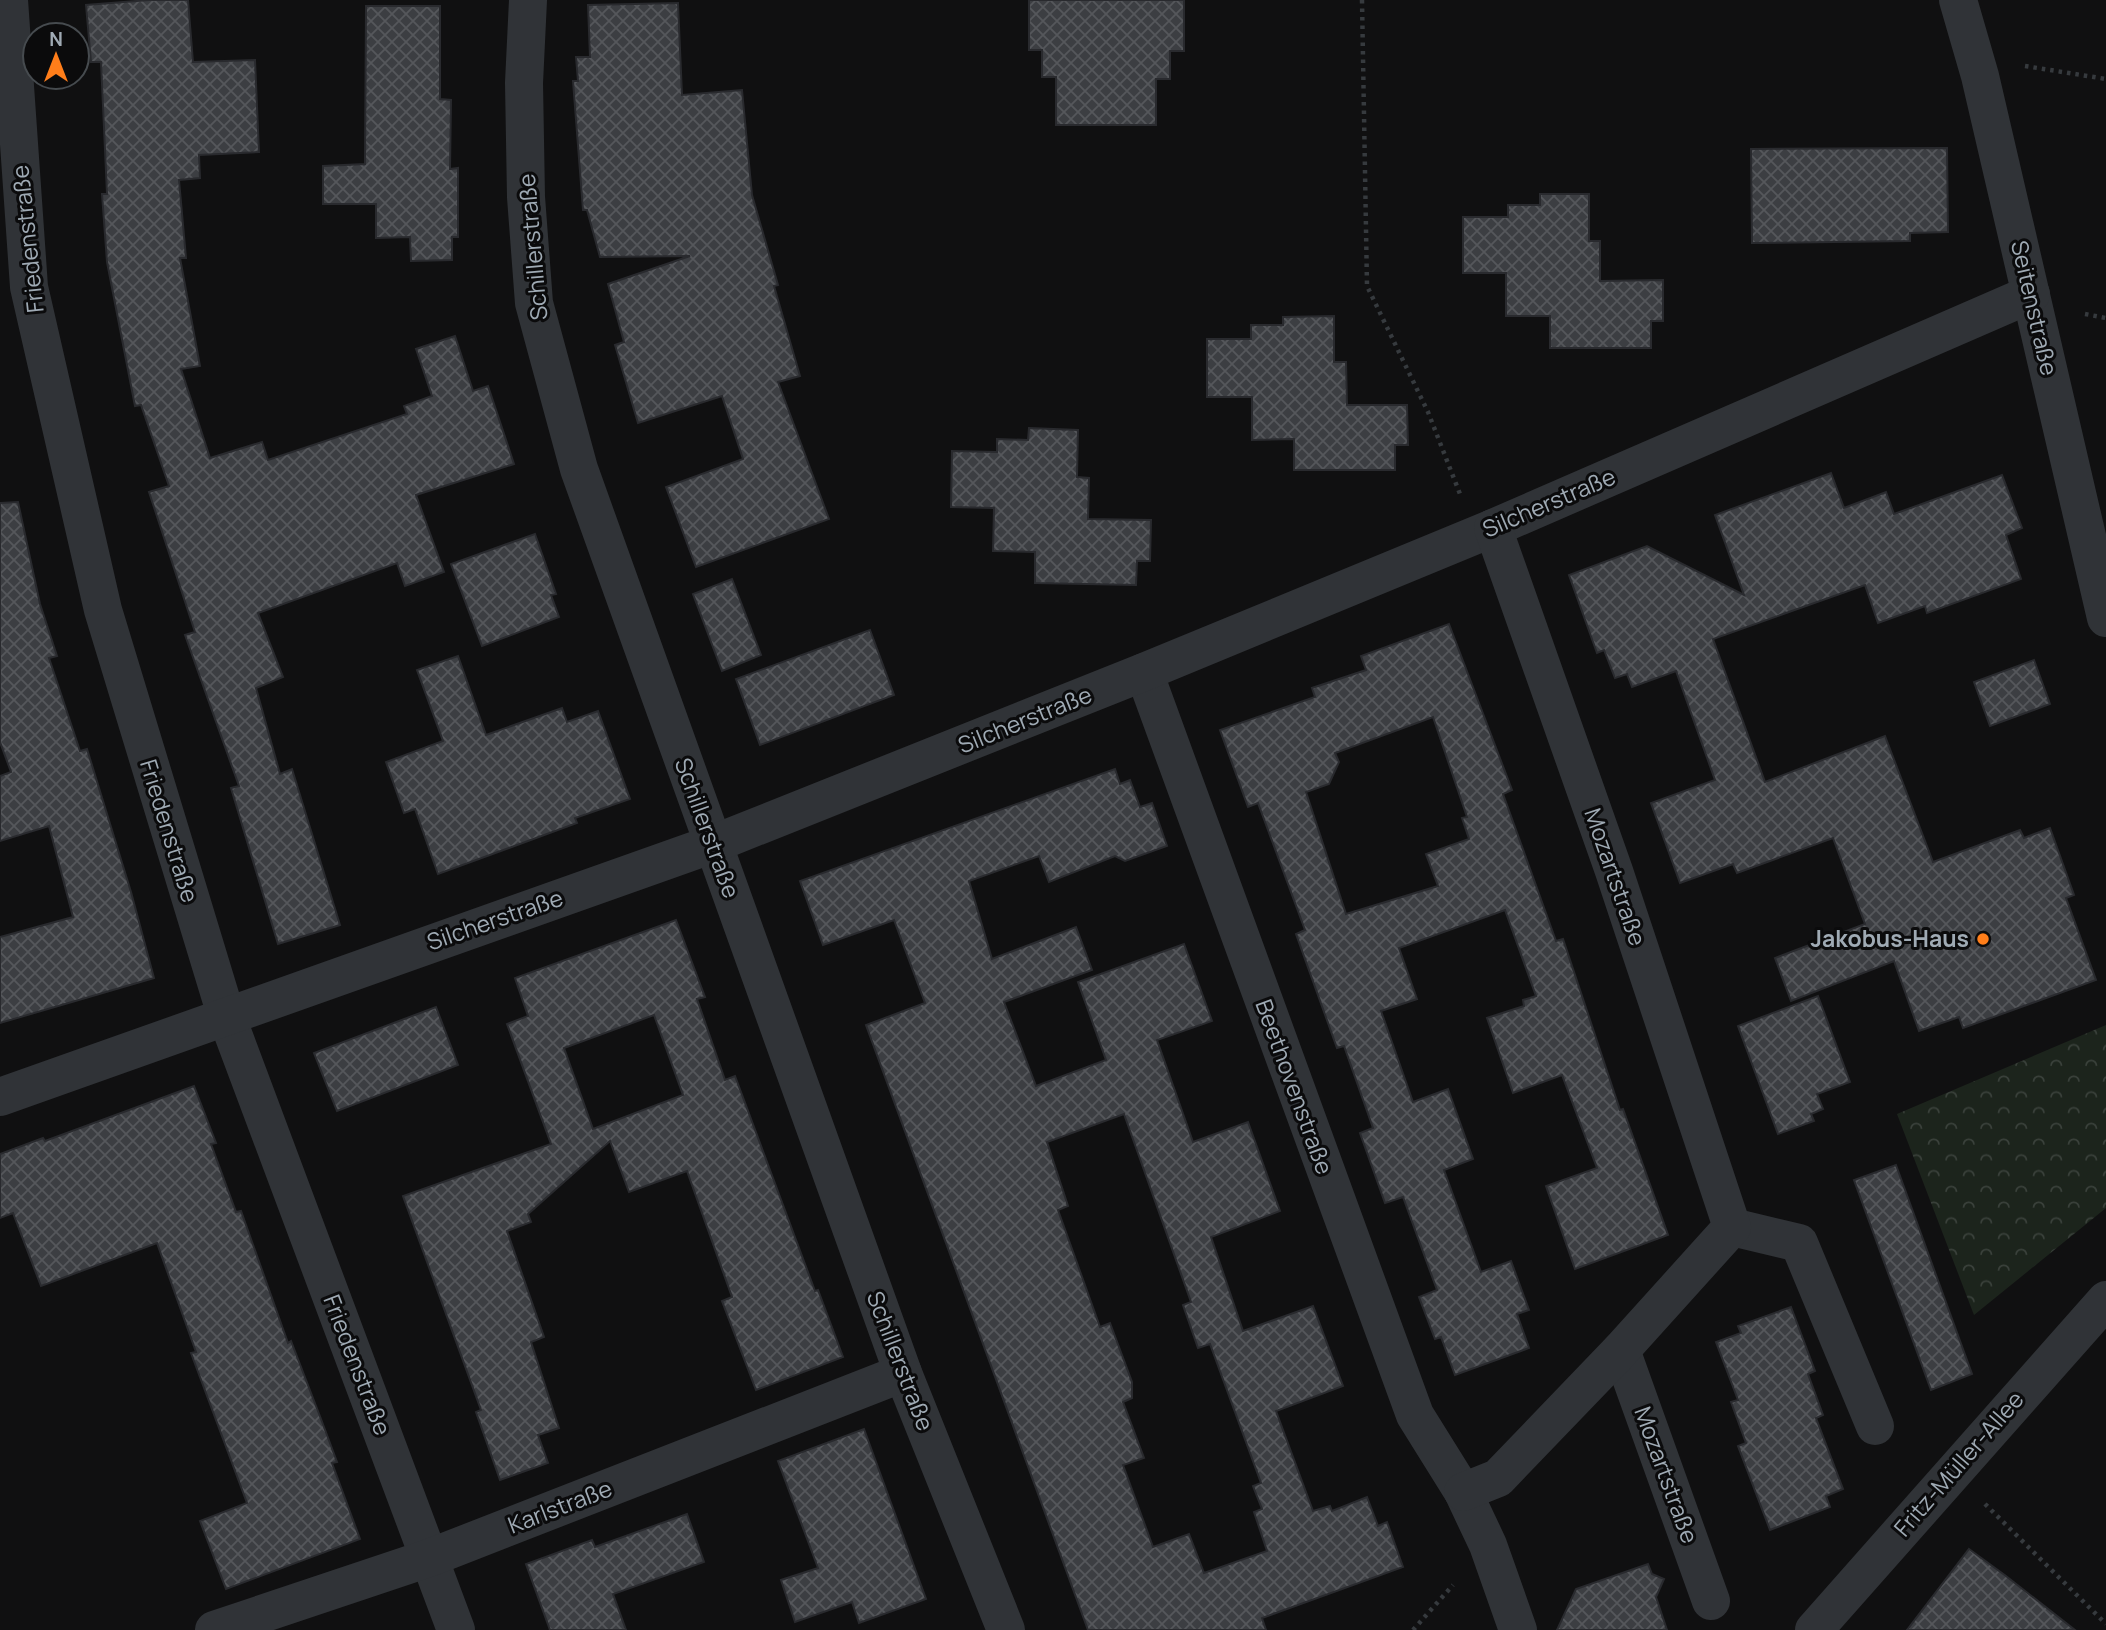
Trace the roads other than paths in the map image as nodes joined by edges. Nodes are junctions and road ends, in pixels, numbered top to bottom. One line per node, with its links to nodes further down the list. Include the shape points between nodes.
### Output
1 (9, 0): 4 (street, Friedenstraße)
2 (528, 0): 9 (street, Schillerstraße, via 526,197 534,303 579,469)
3 (1958, 0): 5 (street, Seitenstraße)
4 (15, 288): 10 (street, Friedenstraße, via 103,610)
5 (2031, 294): 6 (street, Silcherstraße); 7 (street, Seitenstraße)
6 (1485, 532): 8 (street, Silcherstraße); 12 (street, Mozartstraße, via 1614,872)
7 (2106, 618)
8 (1144, 673): 9 (street, Silcherstraße); 17 (street, Beethovenstraße, via 1415,1415)
9 (713, 844): 10 (street, Silcherstraße); 15 (street, Schillerstraße)
10 (226, 1015): 11 (street, Silcherstraße); 18 (street, Friedenstraße)
11 (0, 1097)
12 (1732, 1227): 14 (street); 16 (street, via 1799,1243)
13 (2106, 1300): 24 (street, Fritz-Müller-Allee)
14 (1621, 1350): 17 (street, via 1497,1478); 19 (street, Mozartstraße)
15 (903, 1373): 18 (street, Karlstraße); 22 (street, Schillerstraße)
16 (1875, 1426)
17 (1462, 1492): 23 (street, via 1488,1545)
18 (429, 1558): 20 (street, Karlstraße); 21 (street, Friedenstraße)
19 (1711, 1601)
20 (214, 1630)
21 (456, 1630)
22 (1006, 1630)
23 (1518, 1630)
24 (1814, 1630)

